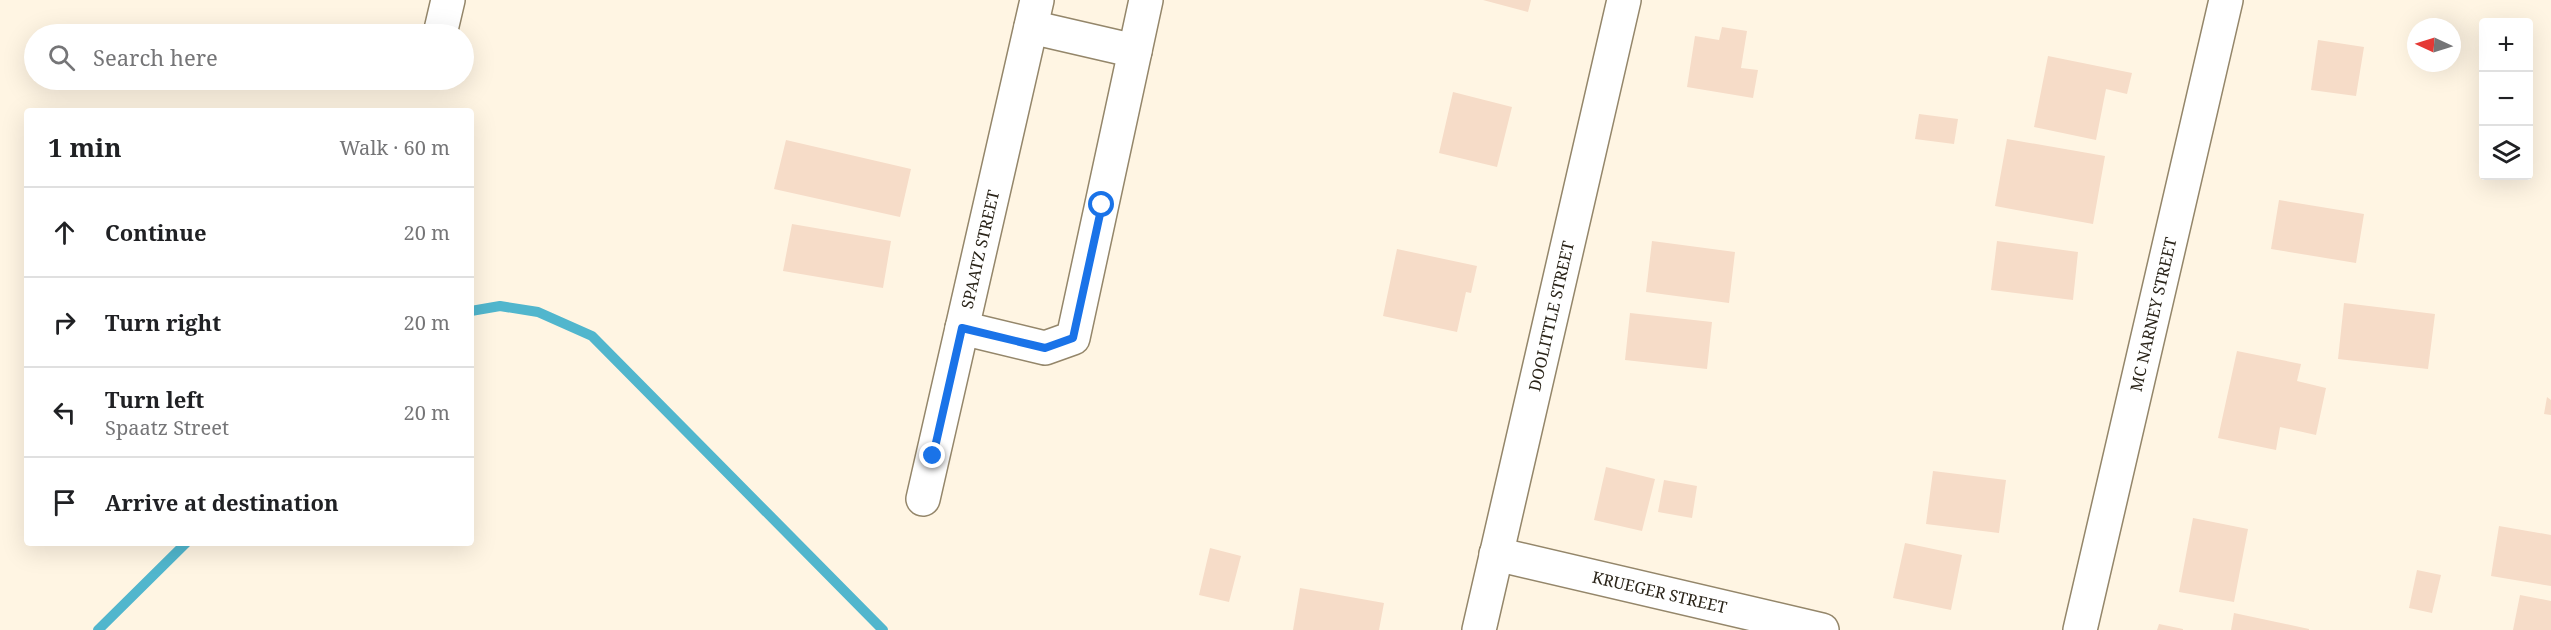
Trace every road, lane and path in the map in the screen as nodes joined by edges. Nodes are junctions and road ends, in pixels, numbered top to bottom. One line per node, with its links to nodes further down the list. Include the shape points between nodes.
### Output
1 (448, 0): 6 (street)
2 (1146, 0): 7 (street)
3 (1624, 0): 10 (street, DOOLITTLE STREET)
4 (2226, 0): 13 (street, MC NARNEY STREET)
5 (1034, 14): 7 (street); 8 (street, SPAATZ STREET)
6 (442, 24)
7 (1135, 51): 8 (street, via 1073,338 1045,348)
8 (962, 328): 9 (street, SPAATZ STREET)
9 (923, 499)
10 (1496, 554): 11 (street, DOOLITTLE STREET); 12 (street, KRUEGER STREET)
11 (1479, 630)
12 (1822, 630)
13 (2080, 630)

